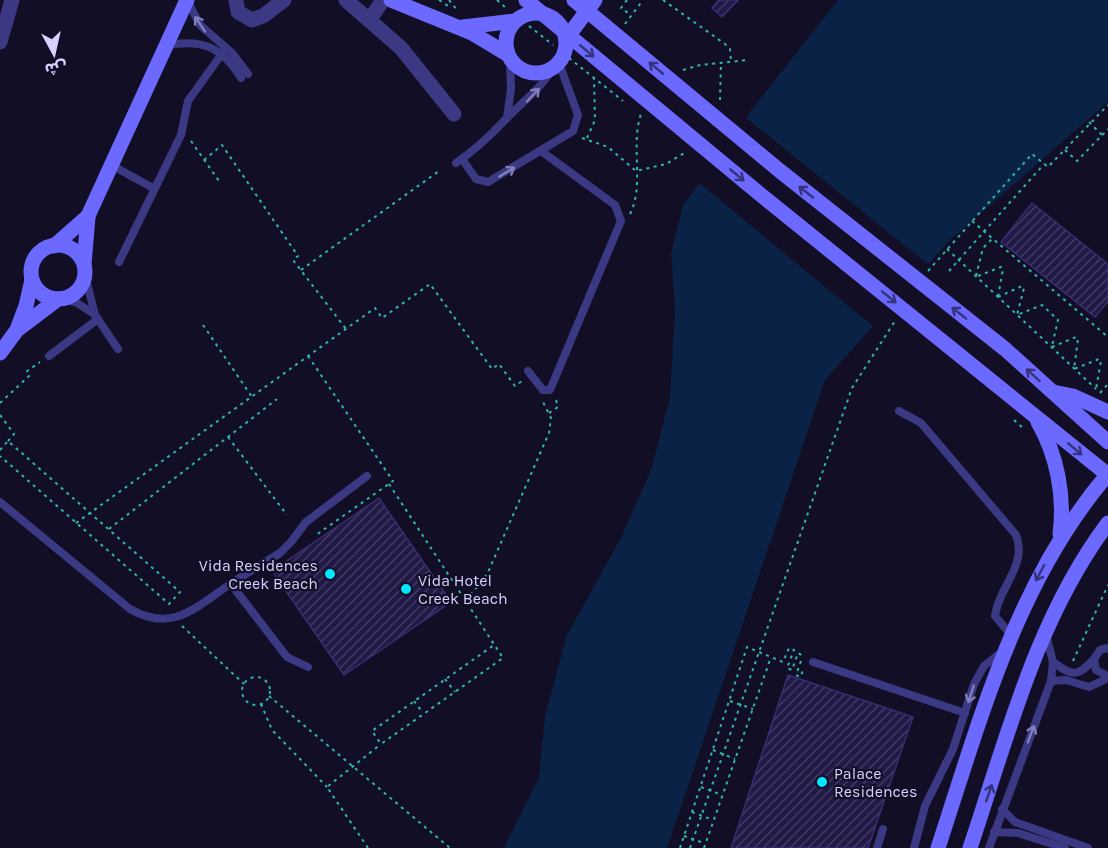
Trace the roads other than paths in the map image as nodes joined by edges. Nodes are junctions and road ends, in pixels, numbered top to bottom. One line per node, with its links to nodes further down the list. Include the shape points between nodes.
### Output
1 (12, 0): 17 (street)
2 (187, 0): 18 (street); 19 (lane, one-way to 2, via 200,25)
3 (236, 0): 4 (street, via 238,12 252,20)
4 (284, 0)
5 (346, 0): 12 (street)
6 (383, 0): 12 (street)
7 (391, 0): 15 (street)
8 (526, 0): 43 (street, one-way to 43)
9 (552, 0): 13 (street)
10 (574, 0): 40 (street, one-way to 10)
11 (595, 0): 16 (street)
12 (366, 10): 23 (street, via 416,64)
13 (540, 12): 14 (street, via 522,15); 16 (street, via 562,26)
14 (514, 21): 15 (street); 20 (street, via 506,36)
15 (460, 28): 20 (street)
16 (566, 39): 21 (street, via 565,52)
17 (0, 42)
18 (168, 45): 19 (lane, via 195,42); 26 (street)
19 (224, 51): 22 (lane); 27 (lane, via 188,101 182,129)
20 (509, 57): 21 (street, via 526,72 546,72); 24 (lane, via 512,89)
21 (557, 65): 24 (lane, one-way to 21, via 529,100); 25 (lane, via 578,120 573,131)
22 (245, 76)
23 (454, 114)
24 (507, 118): 25 (lane, one-way to 25, via 483,144 459,161 476,179 488,183)
25 (541, 151): 39 (lane, via 615,205 621,221 550,390 543,390)
26 (113, 166): 27 (lane); 28 (street)
27 (153, 188): 30 (lane)
28 (88, 216): 29 (street); 31 (street)
29 (54, 246): 31 (street, via 69,248 81,258); 32 (street, via 35,258 31,265)
30 (119, 262)
31 (84, 269): 33 (street, via 80,288); 34 (lane)
32 (32, 280): 33 (street, via 44,296); 35 (street)
33 (60, 299): 34 (lane, via 84,306); 35 (street)
34 (97, 317): 36 (lane); 38 (lane)
35 (17, 330): 37 (street)
36 (117, 349)
37 (0, 353)
38 (49, 356)
39 (527, 374)
40 (1053, 392): 42 (street, via 1073,396); 44 (street)
41 (899, 411): 52 (lane, via 921,423 1016,535 1018,561 995,612)
42 (1108, 412)
43 (1034, 414): 45 (street, one-way to 45); 49 (street, via 1056,467 1061,505)
44 (1108, 442)
45 (1108, 474): 49 (street, via 1069,522)
46 (367, 476): 50 (lane, via 306,522 286,548)
47 (0, 502): 50 (lane, via 130,609 147,617 174,618 190,613)
48 (1108, 523): 51 (street, via 1080,565)
49 (1059, 543): 52 (street, one-way to 52, via 1042,569)
50 (231, 584): 57 (lane, via 287,657)
51 (1046, 635): 56 (lane); 69 (street, one-way to 51)
52 (1008, 642): 62 (lane, one-way to 62, via 978,674); 68 (street)
53 (1108, 648): 54 (lane, via 1100,650)
54 (1094, 659): 58 (lane, via 1084,670); 59 (lane, via 1096,670)
55 (813, 662): 62 (lane)
56 (1053, 662): 58 (lane); 60 (lane)
57 (308, 667)
58 (1073, 673): 61 (lane)
59 (1108, 677): 61 (lane, via 1093,687)
60 (1051, 681): 61 (lane); 63 (lane, one-way to 60)
61 (1074, 682)
62 (964, 713): 67 (lane, via 948,761 925,806)
63 (1002, 809): 65 (lane); 72 (lane, via 1016,822)
64 (884, 829): 66 (lane)
65 (994, 832): 70 (lane); 71 (lane, via 1018,833)
66 (877, 848)
67 (914, 848)
68 (938, 848)
69 (970, 848)
70 (988, 848)
71 (1065, 848)
72 (1089, 848)

